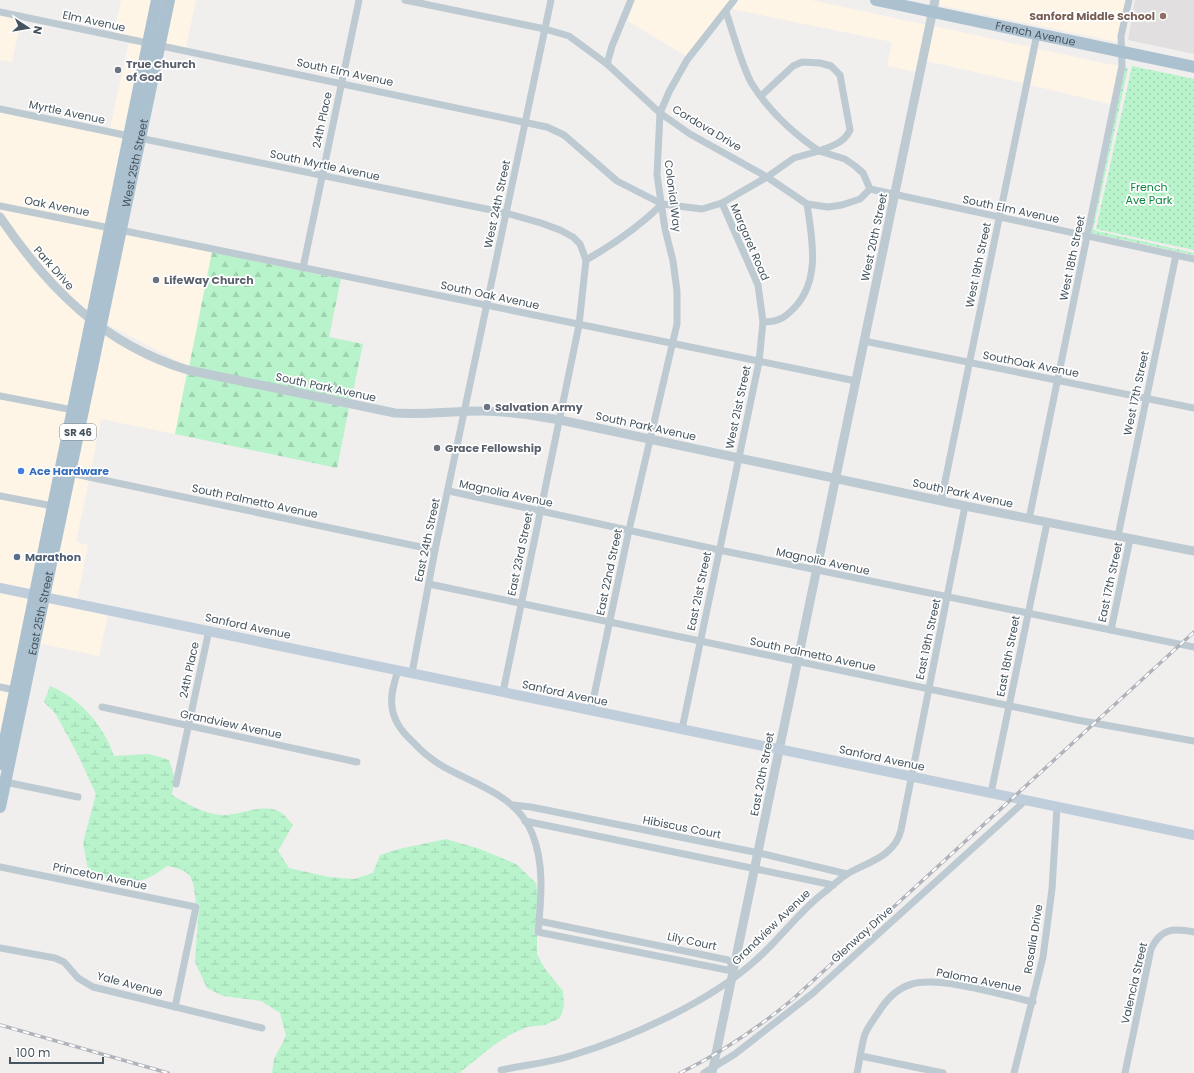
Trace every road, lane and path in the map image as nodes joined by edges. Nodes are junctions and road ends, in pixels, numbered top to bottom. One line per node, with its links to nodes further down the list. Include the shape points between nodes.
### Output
1 (158, 0): 15 (main road, West 25th Street / SR 46)
2 (169, 0): 15 (main road, West 25th Street / SR 46)
3 (359, 0): 19 (street, 24th Place)
4 (405, 0): 13 (street, Cordova Drive)
5 (551, 0): 13 (street, West 24th Street)
6 (631, 0): 17 (street)
7 (734, 0): 12 (street, Colonial Way)
8 (876, 0): 10 (main road, French Avenue)
9 (1129, 0): 16 (street, West 18th Street, via 1121,36)
10 (934, 6): 14 (main road, French Avenue); 29 (street, West 20th Street)
11 (0, 12): 15 (street, Elm Avenue)
12 (726, 12): 20 (street, via 749,77); 22 (street, Colonial Way, via 687,60)
13 (544, 29): 17 (street, Cordova Drive, via 569,36); 23 (street, West 24th Street)
14 (1037, 34): 16 (main road, French Avenue); 36 (street, West 19th Street)
15 (154, 45): 19 (street, South Elm Avenue); 24 (main road, West 25th Street / SR 46)
16 (1122, 52): 18 (main road, French Avenue); 38 (street, West 18th Street, via 1122,66)
17 (607, 64): 22 (street, Cordova Drive)
18 (1194, 67)
19 (341, 83): 23 (street, South Elm Avenue); 26 (street, 24th Place)
20 (761, 96): 25 (street, via 789,127); 25 (street, via 792,66 802,62 830,66 840,75 850,130 839,143)
21 (0, 109): 24 (street, Myrtle Avenue)
22 (660, 113): 27 (street, Cordova Drive, via 690,134); 31 (street, Colonial Way, via 657,161)
23 (526, 121): 31 (street, South Elm Avenue, via 564,135 617,181); 34 (street, West 24th Street)
24 (134, 137): 26 (street, South Myrtle Avenue); 37 (main road, West 25th Street / SR 46); 37 (main road, West 25th Street / SR 46, via 130,182)
25 (819, 152): 27 (street, via 794,158); 28 (street, via 844,159 855,166 863,173)
26 (322, 176): 34 (street, South Myrtle Avenue); 42 (street, 24th Place)
27 (767, 177): 30 (street); 32 (street, Cordova Drive)
28 (870, 190): 29 (street, South Elm Avenue); 32 (street, Cordova Drive, via 860,199 842,204 828,207)
29 (895, 196): 36 (street, South Elm Avenue); 47 (street, West 20th Street)
30 (722, 203): 31 (street, via 702,208); 44 (street, Margaret Road, via 758,285)
31 (662, 204): 41 (street, via 643,223 620,240); 48 (street, Colonial Way, via 677,291 677,324)
32 (807, 204): 44 (street, via 813,255 808,286 803,297 786,316 775,322)
33 (0, 206): 37 (street, Oak Avenue)
34 (506, 213): 41 (street, South Myrtle Avenue, via 560,230 580,244); 43 (street, West 24th Street)
35 (0, 217): 45 (street, Park Drive, via 48,281)
36 (999, 218): 38 (street, South Elm Avenue); 50 (street, West 19th Street)
37 (115, 229): 42 (street, South Oak Avenue); 45 (main road, West 25th Street / SR 46)
38 (1087, 236): 39 (street, South Elm Avenue); 51 (street, West 18th Street)
39 (1176, 255): 40 (street, South Elm Avenue); 54 (street, West 17th Street)
40 (1194, 259)
41 (586, 260): 46 (street, East 23rd Street)
42 (303, 268): 43 (street, South Oak Avenue)
43 (487, 306): 46 (street, South Oak Avenue); 57 (street, West 24th Street)
44 (763, 322): 49 (street, Margaret Road)
45 (96, 323): 56 (main road, East 25th Street / SR 46); 57 (street, South Park Avenue, via 157,359 188,370 395,413 414,415); 62 (main road, East 25th Street / SR 46)
46 (579, 325): 48 (street, South Oak Avenue); 58 (street, East 23rd Street)
47 (864, 341): 50 (street, SouthOak Avenue); 52 (street, West 20th Street)
48 (672, 344): 49 (street, South Oak Avenue); 59 (street, Colonial Way)
49 (759, 362): 52 (street, South Oak Avenue); 61 (street, West 21st Street)
50 (968, 363): 51 (street, SouthOak Avenue); 67 (street, West 19th Street)
51 (1058, 380): 54 (street, SouthOak Avenue); 71 (street, West 18th Street)
52 (856, 382): 63 (street, West 20th Street)
53 (0, 396): 56 (street)
54 (1146, 398): 55 (street, SouthOak Avenue); 74 (street, West 17th Street)
55 (1194, 408)
56 (73, 410): 60 (main road, East 25th Street / SR 46)
57 (465, 412): 58 (street, South Park Avenue, via 515,413); 64 (street, East 24th Street)
58 (560, 420): 59 (street, South Park Avenue); 70 (street, East 23rd Street)
59 (650, 439): 61 (street, South Park Avenue); 73 (street, East 22nd Street)
60 (63, 456): 65 (main road, via 67,464 63,484); 68 (main road, East 25th Street / SR 46)
61 (738, 458): 63 (street, South Park Avenue); 77 (street, East 21st Street)
62 (70, 473): 65 (main road, East 25th Street / SR 46); 76 (street, South Palmetto Avenue)
63 (836, 479): 67 (street, South Park Avenue); 79 (street, East 20th Street)
64 (448, 491): 70 (street, Magnolia Avenue); 76 (street, East 24th Street)
65 (66, 492): 82 (main road, East 25th Street / SR 46)
66 (0, 496): 68 (street)
67 (940, 501): 69 (street, South Park Avenue)
68 (53, 506): 82 (main road, East 25th Street / SR 46)
69 (965, 506): 71 (street, South Park Avenue); 83 (street, East 19th Street)
70 (540, 512): 73 (street, Magnolia Avenue); 84 (street, East 23rd Street)
71 (1029, 519): 72 (street, South Park Avenue)
72 (1046, 523): 74 (street, South Park Avenue); 85 (street, East 18th Street)
73 (629, 530): 77 (street, Magnolia Avenue); 86 (street, East 22nd Street)
74 (1118, 536): 75 (street, South Park Avenue)
75 (1130, 539): 78 (street, South Park Avenue); 88 (street, East 17th Street)
76 (435, 550): 80 (street, East 24th Street)
77 (719, 550): 79 (street, Magnolia Avenue); 89 (street, East 21st Street)
78 (1194, 551)
79 (817, 571): 83 (street, Magnolia Avenue); 91 (street, East 20th Street)
80 (429, 584): 84 (street, South Palmetto Avenue); 93 (street, East 24th Street)
81 (0, 588): 82 (main road, Sanford Avenue)
82 (39, 596): 87 (main road, Sanford Avenue); 96 (main road, East 25th Street / SR 46); 109 (main road, East 25th Street / SR 46)
83 (948, 598): 85 (street, Magnolia Avenue); 95 (street, East 19th Street)
84 (521, 604): 86 (street, South Palmetto Avenue); 97 (street, East 23rd Street)
85 (1028, 614): 88 (street, Magnolia Avenue); 98 (street, East 18th Street)
86 (610, 622): 89 (street, South Palmetto Avenue); 100 (street, East 22nd Street)
87 (209, 630): 92 (main road, Sanford Avenue); 101 (street, 24th Place)
88 (1111, 630): 90 (street, Magnolia Avenue)
89 (700, 642): 91 (street, South Palmetto Avenue); 102 (street, East 21st Street)
90 (1194, 647)
91 (798, 662): 95 (street, South Palmetto Avenue); 105 (street, East 20th Street)
92 (398, 670): 93 (main road, Sanford Avenue); 114 (street, via 392,706 406,736 444,767 498,794)
93 (412, 673): 97 (main road, Sanford Avenue)
94 (0, 687): 96 (street)
95 (929, 689): 98 (street, South Palmetto Avenue); 108 (street, East 19th Street)
96 (15, 690): 103 (main road, East 25th Street / SR 46)
97 (503, 692): 100 (main road, Sanford Avenue)
98 (1010, 706): 104 (street, South Palmetto Avenue); 111 (street, East 18th Street)
99 (102, 707): 101 (street, Grandview Avenue)
100 (591, 710): 102 (main road, Sanford Avenue)
101 (189, 727): 106 (street, Grandview Avenue); 110 (street, 24th Place)
102 (682, 729): 105 (main road, Sanford Avenue)
103 (6, 739): 107 (main road, East 25th Street / SR 46); 109 (main road, via 2,775)
104 (1194, 741)
105 (779, 749): 108 (main road, Sanford Avenue); 119 (street, East 20th Street)
106 (357, 762)
107 (0, 764)
108 (912, 777): 111 (main road, Sanford Avenue); 122 (street, Grandview Avenue, via 901,832 896,844 873,862)
109 (5, 782): 112 (street); 115 (main road, East 25th Street / SR 46)
110 (176, 784)
111 (991, 793): 113 (main road, Sanford Avenue)
112 (78, 797)
113 (1026, 800): 116 (main road, Sanford Avenue); 134 (street, Glenway Drive, via 813,993)
114 (513, 805): 117 (street); 119 (street, Hibiscus Court)
115 (0, 807)
116 (1057, 807): 118 (main road, Sanford Avenue); 129 (street, Rosalia Drive, via 1052,889)
117 (525, 821): 121 (street); 124 (street, via 532,832 538,859 542,890)
118 (1194, 835)
119 (758, 853): 121 (street, East 20th Street); 122 (street, Hibiscus Court)
120 (0, 867): 130 (street, Princeton Avenue, via 196,907)
121 (755, 868): 123 (street); 127 (street, East 20th Street)
122 (847, 874): 123 (street, Grandview Avenue)
123 (834, 885): 128 (street, Grandview Avenue, via 757,960)
124 (539, 921): 127 (street, Lily Court, via 728,960); 127 (street, Lily Court, via 538,932 727,970)
125 (1194, 932): 139 (street, Valencia Street, via 1174,929 1164,932 1156,939 1151,949)
126 (0, 948): 130 (street, Yale Avenue, via 55,958 69,965 78,978 93,987)
127 (734, 966): 128 (street, East 20th Street)
128 (731, 980): 133 (street, Grandview Avenue, via 654,1024 614,1042 568,1057); 134 (street, East 20th Street)
129 (1033, 1002): 132 (street, Paloma Avenue, via 947,983 930,981 912,984 885,1002 866,1033); 138 (street, Rosalia Drive)
130 (176, 1007): 131 (street, Yale Avenue)
131 (262, 1028)
132 (861, 1056): 136 (street, Paloma Avenue); 137 (street)
133 (501, 1070)
134 (713, 1070): 135 (street, Glenway Drive)
135 (704, 1073)
136 (857, 1073)
137 (943, 1073)
138 (1014, 1073)
139 (1125, 1073)

